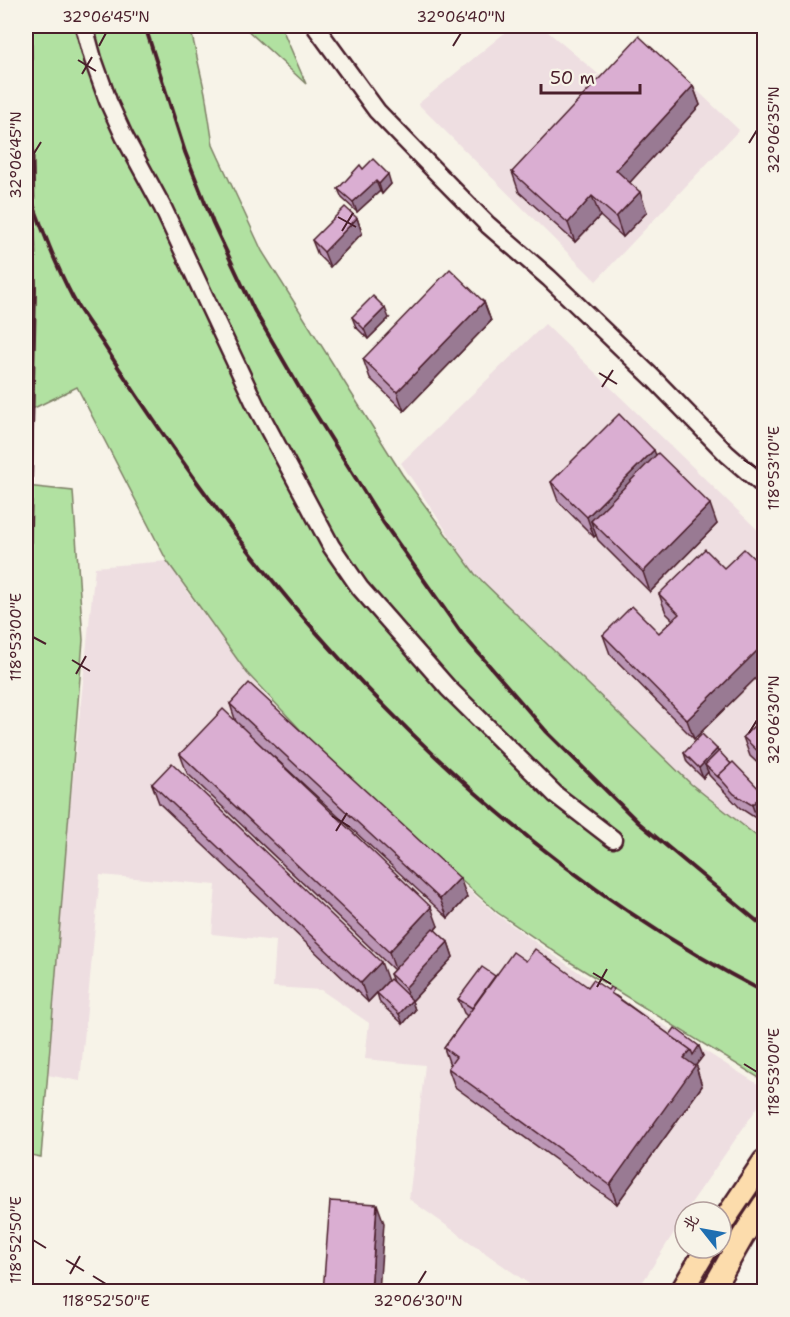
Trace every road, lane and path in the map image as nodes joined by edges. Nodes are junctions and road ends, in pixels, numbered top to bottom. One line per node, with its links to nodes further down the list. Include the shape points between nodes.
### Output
1 (84, 26): 4 (street, via 104,90 124,136 163,208 255,404 331,546 360,588 448,688 556,795)
2 (315, 26): 3 (street, via 377,111 437,173 653,378 727,454)
3 (765, 486)
4 (613, 839)
5 (765, 1161): 7 (main road)
6 (765, 1204): 10 (main road)
7 (733, 1208)
8 (700, 1260): 9 (main road)
9 (681, 1292)
10 (711, 1292)

